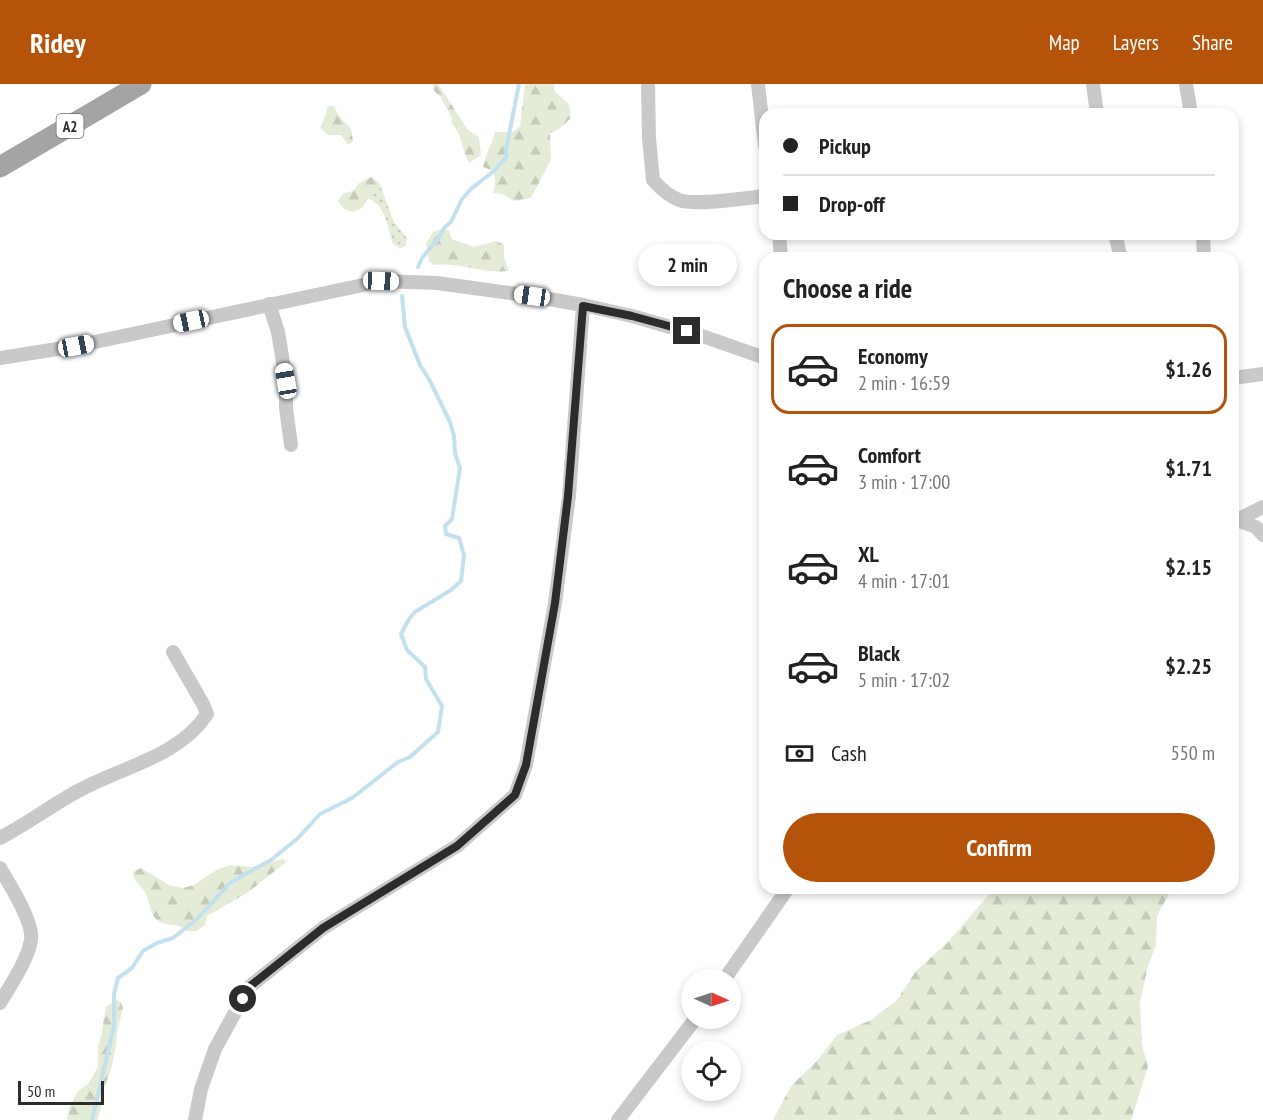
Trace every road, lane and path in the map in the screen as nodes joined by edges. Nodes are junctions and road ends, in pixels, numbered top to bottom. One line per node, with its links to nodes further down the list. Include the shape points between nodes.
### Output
1 (141, 84): 9 (main road, A2)
2 (648, 84): 10 (street, via 652,180 681,201)
3 (758, 84): 6 (street)
4 (1093, 84): 7 (street)
5 (1186, 84): 8 (street)
6 (761, 108)
7 (1096, 108)
8 (1190, 108)
9 (0, 167)
10 (759, 197)
11 (269, 304): 12 (street, via 381,281 437,283); 14 (street, via 76,346); 17 (street, via 286,381)
12 (583, 306): 13 (street, via 632,316); 29 (street, via 555,603 526,765 515,795 457,846 323,928 249,987 215,1049)
13 (759, 356)
14 (0, 358)
15 (1263, 374): 16 (street)
16 (1239, 377)
17 (291, 445)
18 (1263, 507): 19 (street)
19 (1239, 517)
20 (1239, 521): 21 (street, via 1256,527)
21 (1263, 535)
22 (173, 652): 23 (street, via 204,704 207,714 200,724 183,740 79,790)
23 (0, 838)
24 (0, 868): 27 (street, via 25,911 32,938)
25 (784, 894): 26 (street)
26 (732, 969)
27 (0, 1003)
28 (688, 1029): 30 (street)
29 (195, 1120)
30 (618, 1120)

